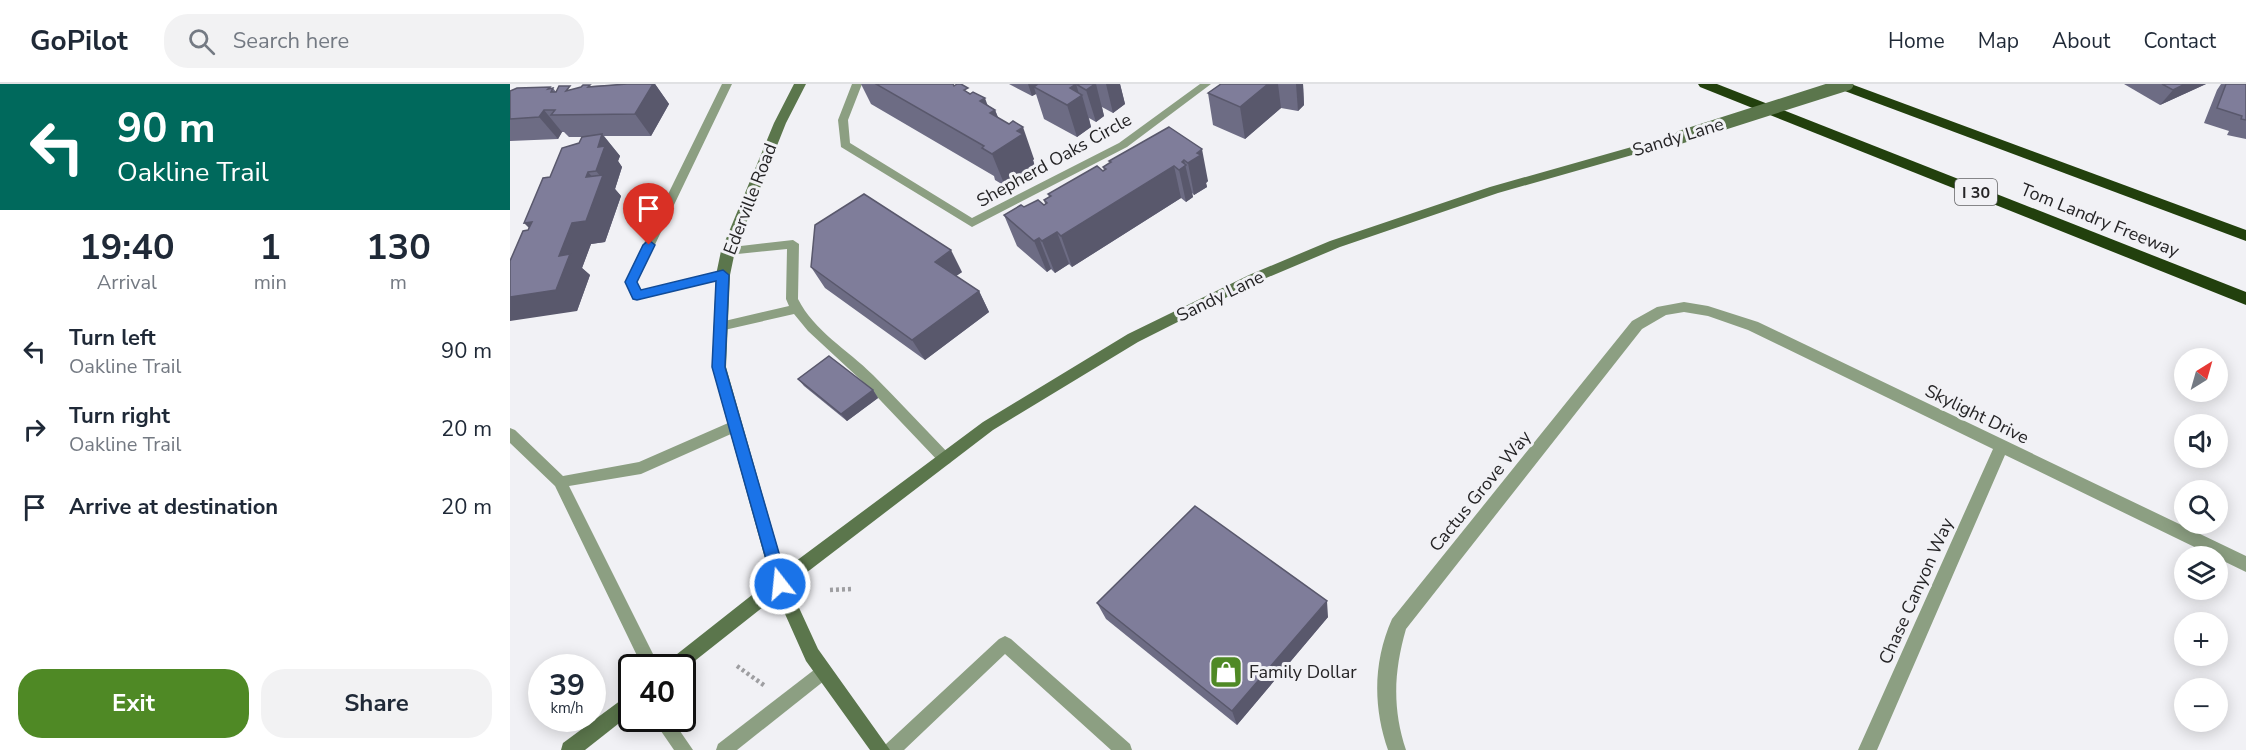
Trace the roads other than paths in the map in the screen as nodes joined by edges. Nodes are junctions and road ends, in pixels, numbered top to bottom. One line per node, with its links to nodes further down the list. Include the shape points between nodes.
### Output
1 (727, 84): 10 (lane, via 631,282 637,296)
2 (800, 84): 9 (street, Ederville Road, via 780,123)
3 (857, 84): 4 (lane, Shepherd Oaks Circle, via 843,120 845,145 972,223 1123,146)
4 (1206, 84)
5 (1705, 84): 11 (highway, Tom Landry Freeway / I 30)
6 (1839, 84): 8 (highway, Tom Landry Freeway)
7 (1847, 84): 18 (street, Sandy Lane, bridge, via 1681,137 1494,190 1335,244 1254,278 1133,338 988,426)
8 (2246, 236)
9 (729, 250): 10 (street, Ederville Road); 13 (lane, via 793,244 792,298)
10 (723, 275): 14 (street, Ederville Road)
11 (2246, 299)
12 (1688, 308): 17 (street, Skylight Drive, via 1721,314 1753,326); 33 (street, Cactus Grove Way, via 1663,311 1637,325 1398,625 1386,664 1385,708)
13 (797, 309): 14 (lane); 18 (lane)
14 (720, 326): 15 (street, Ederville Road, via 718,367)
15 (735, 426): 19 (lane, via 641,468); 21 (street, Ederville Road)
16 (510, 434): 19 (lane)
17 (2001, 447): 20 (street, Skylight Drive); 34 (street, Chase Canyon Way)
18 (945, 459): 21 (street, Sandy Lane)
19 (560, 482): 22 (lane)
20 (2246, 564)
21 (780, 584): 23 (street, Sandy Lane); 24 (street, Ederville Road, via 812,655)
22 (645, 654)
23 (691, 654)
24 (823, 670): 29 (lane); 30 (street, Ederville Road)
25 (618, 712): 27 (street)
26 (671, 732): 28 (lane)
27 (570, 750)
28 (685, 750)
29 (724, 750)
30 (881, 750)
31 (892, 750): 32 (lane, via 1005,644)
32 (1124, 750)
33 (1397, 750)
34 (1867, 750)

